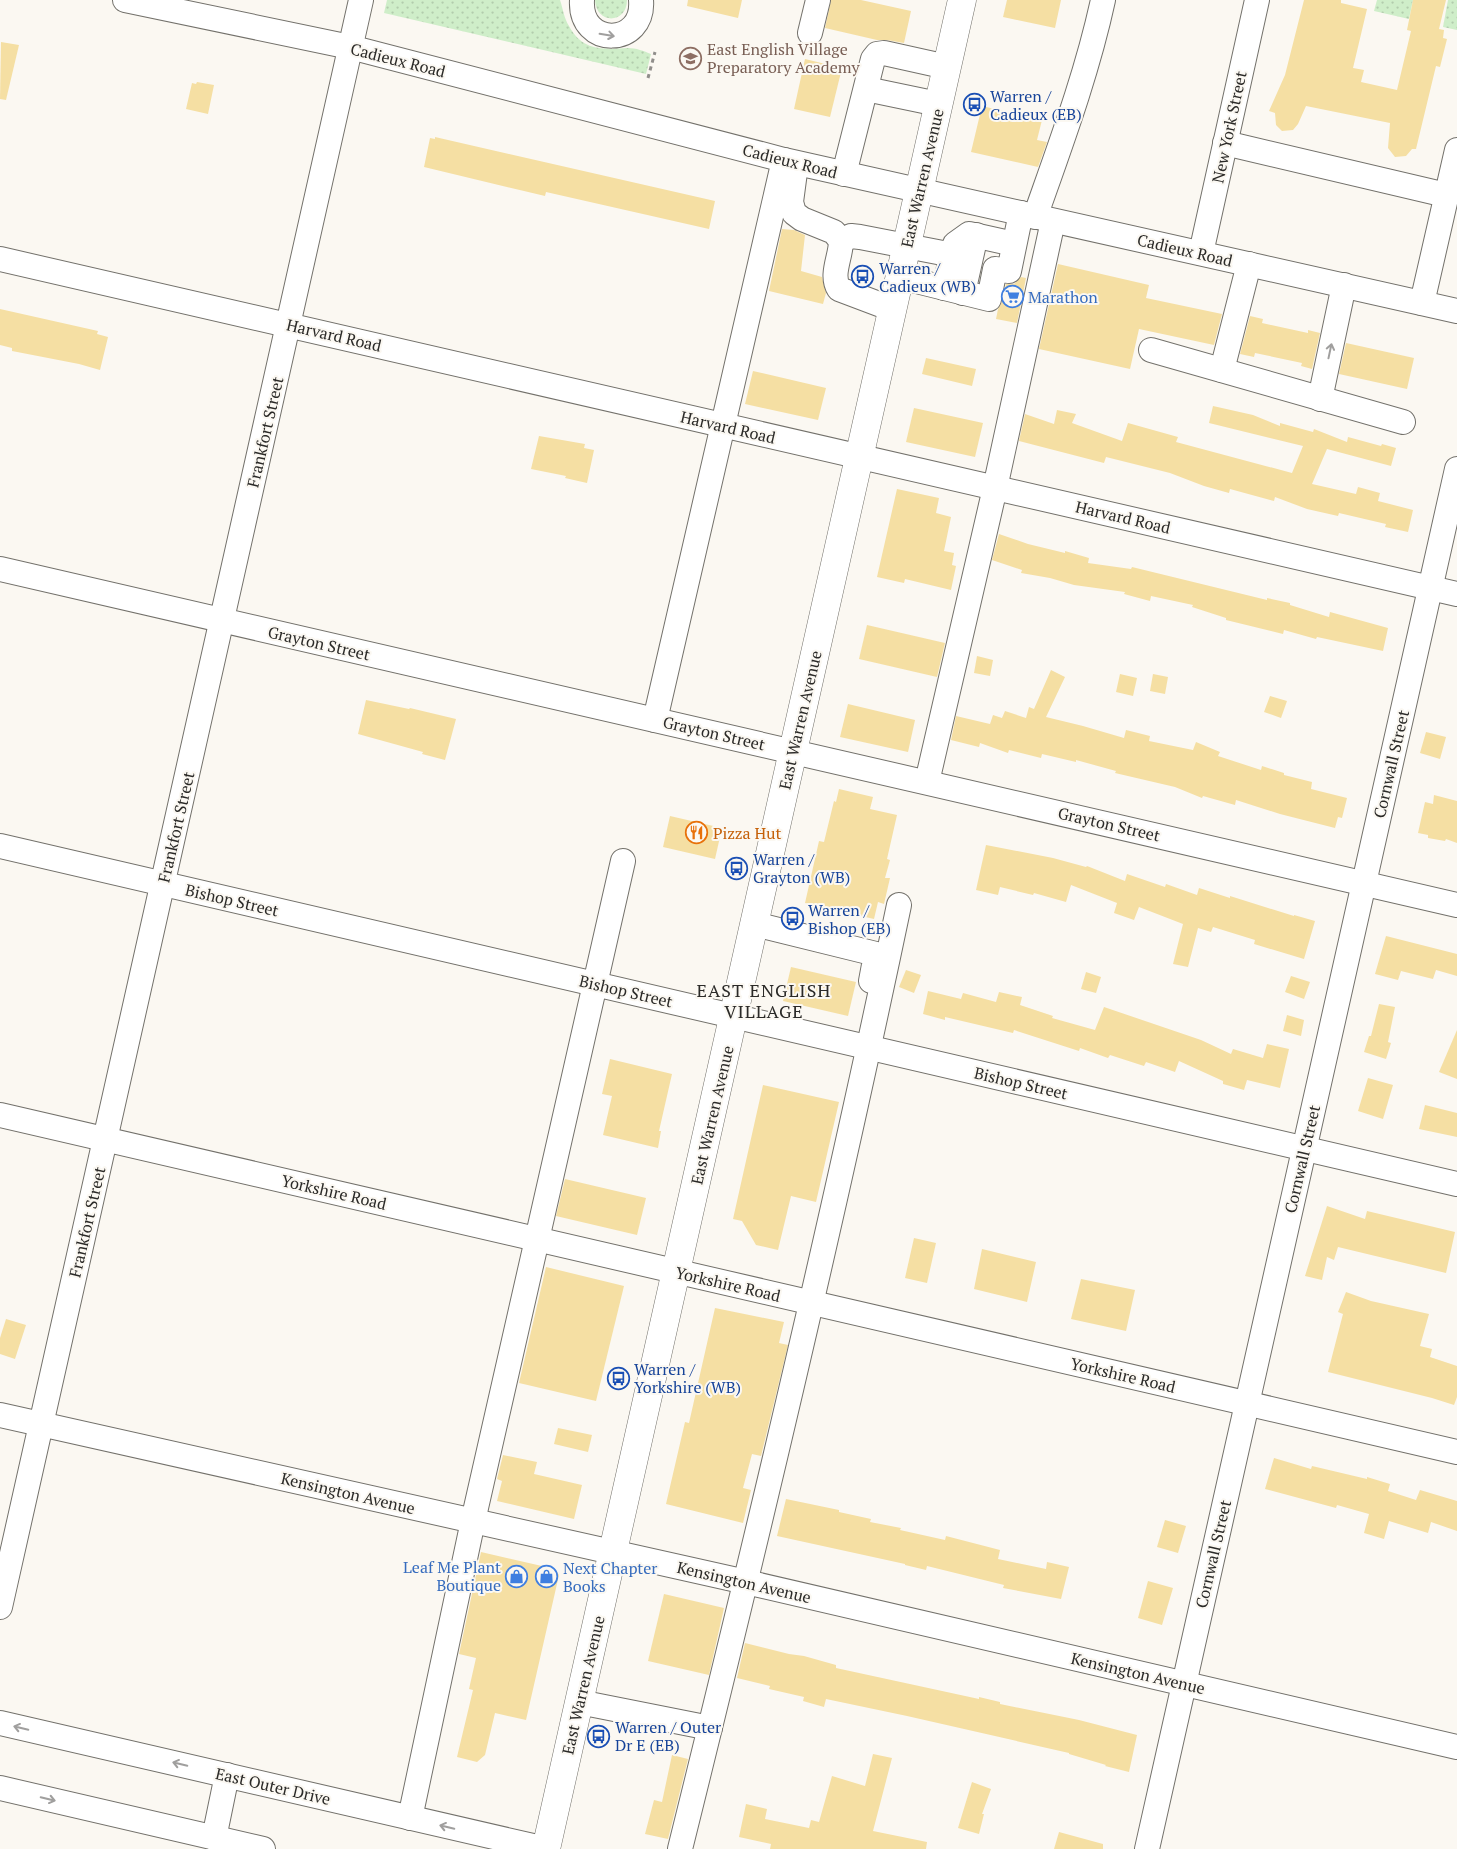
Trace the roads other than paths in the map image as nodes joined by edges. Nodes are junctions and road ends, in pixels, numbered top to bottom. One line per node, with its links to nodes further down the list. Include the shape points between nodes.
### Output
1 (125, 0): 10 (street, Cadieux Road)
2 (361, 0): 10 (street, Frankfort Street)
3 (582, 0): 4 (street, one-way to 4, via 584,19 597,33 606,36 616,36 633,28 640,14)
4 (641, 0)
5 (818, 0): 9 (street)
6 (962, 0): 11 (main road, East Warren Avenue)
7 (1103, 0): 21 (street)
8 (1257, 0): 14 (street, New York Street)
9 (810, 33)
10 (350, 47): 16 (street, Cadieux Road); 37 (street, Frankfort Street)
11 (947, 67): 12 (street, via 877,54); 13 (main road, East Warren Avenue)
12 (866, 88): 13 (street); 17 (street)
13 (938, 104): 18 (main road, East Warren Avenue)
14 (1225, 143): 19 (street); 26 (street, New York Street)
15 (1457, 150): 19 (street)
16 (790, 161): 17 (street, Cadieux Road); 23 (street, via 794,213 802,220 834,232); 42 (street)
17 (844, 174): 18 (street, Cadieux Road)
18 (919, 191): 20 (street, Cadieux Road); 25 (main road, East Warren Avenue)
19 (1446, 195): 34 (street)
20 (974, 204): 21 (street, Cadieux Road); 22 (street)
21 (1036, 217): 24 (street); 26 (street, Cadieux Road); 45 (street)
22 (972, 235): 24 (street); 28 (street, via 955,244)
23 (841, 241): 25 (street, via 851,236); 35 (street, via 835,273 839,289)
24 (1014, 244): 30 (street, via 1009,271)
25 (907, 246): 28 (street); 31 (main road, East Warren Avenue)
26 (1201, 253): 29 (street, Cadieux Road)
27 (0, 259): 37 (street, Harvard Road)
28 (961, 259): 30 (street); 33 (street)
29 (1249, 264): 32 (street, Cadieux Road); 39 (street)
30 (996, 269): 33 (street, via 989,299)
31 (900, 277): 33 (street); 35 (main road, East Warren Avenue)
32 (1344, 286): 34 (street, Cadieux Road); 40 (street, one-way to 32)
33 (954, 290)
34 (1422, 303): 36 (street, Cadieux Road)
35 (892, 309): 43 (main road, East Warren Avenue)
36 (1457, 311)
37 (289, 325): 42 (street, Harvard Road); 49 (street, Frankfort Street)
38 (1151, 350): 39 (street)
39 (1222, 370): 40 (street)
40 (1320, 398): 41 (street)
41 (1403, 422)
42 (722, 426): 43 (street, Harvard Road); 50 (street)
43 (859, 456): 45 (street, Harvard Road); 51 (main road, East Warren Avenue)
44 (1457, 470): 47 (street, Cornwall Street)
45 (995, 488): 47 (street, Harvard Road); 52 (street)
46 (0, 569): 49 (street, Grayton Street)
47 (1430, 588): 48 (street, Harvard Road); 55 (street, Cornwall Street)
48 (1457, 594)
49 (222, 620): 50 (street, Grayton Street); 56 (street, Frankfort Street)
50 (655, 720): 51 (street, Grayton Street)
51 (793, 752): 52 (street, Grayton Street); 59 (main road, East Warren Avenue)
52 (927, 782): 55 (street, Grayton Street)
53 (0, 846): 56 (street, Bishop Street)
54 (623, 861): 60 (street)
55 (1364, 883): 58 (street, Grayton Street); 65 (street, Cornwall Street)
56 (164, 884): 60 (street, Bishop Street); 64 (street, Frankfort Street)
57 (898, 905): 62 (street)
58 (1457, 905)
59 (754, 924): 61 (main road, East Warren Avenue); 62 (street, via 876,954)
60 (596, 984): 61 (street, Bishop Street); 67 (street)
61 (734, 1016): 62 (street, Bishop Street); 68 (main road, East Warren Avenue)
62 (864, 1047): 65 (street, Bishop Street); 69 (street)
63 (0, 1115): 64 (street, Yorkshire Road)
64 (105, 1139): 67 (street, Yorkshire Road); 72 (street, Frankfort Street)
65 (1304, 1149): 66 (street, Bishop Street); 70 (street, Cornwall Street)
66 (1457, 1184)
67 (537, 1240): 68 (street, Yorkshire Road); 74 (street)
68 (676, 1272): 69 (street, Yorkshire Road); 75 (main road, East Warren Avenue)
69 (812, 1303): 70 (street, Yorkshire Road); 76 (street)
70 (1246, 1404): 73 (street, Yorkshire Road); 78 (street, Cornwall Street)
71 (0, 1415): 72 (street, Kensington Avenue)
72 (41, 1424): 74 (street, Kensington Avenue); 77 (street, Frankfort Street)
73 (1457, 1452)
74 (473, 1521): 75 (street, Kensington Avenue); 85 (street)
75 (613, 1552): 76 (street, Kensington Avenue); 79 (main road, East Warren Avenue)
76 (746, 1582): 78 (street, Kensington Avenue); 81 (street)
77 (0, 1607)
78 (1184, 1684): 82 (street, Kensington Avenue); 91 (street, Cornwall Street)
79 (579, 1702): 81 (street); 89 (main road, East Warren Avenue)
80 (0, 1723): 83 (street, East Outer Drive, one-way to 80)
81 (710, 1728): 90 (street)
82 (1457, 1747)
83 (227, 1775): 85 (street, East Outer Drive); 86 (street)
84 (0, 1788): 86 (street, one-way to 86)
85 (410, 1818): 87 (street, East Outer Drive, one-way to 85)
86 (214, 1838): 88 (street)
87 (474, 1841): 89 (street, East Outer Drive)
88 (263, 1849)
89 (546, 1849)
90 (680, 1849)
91 (1147, 1849)

